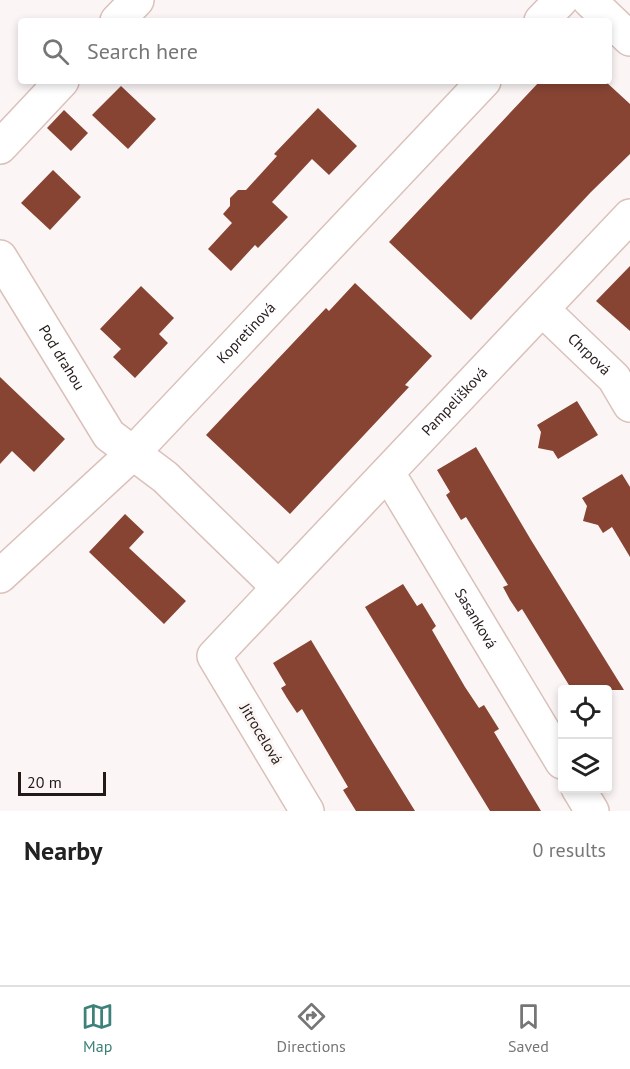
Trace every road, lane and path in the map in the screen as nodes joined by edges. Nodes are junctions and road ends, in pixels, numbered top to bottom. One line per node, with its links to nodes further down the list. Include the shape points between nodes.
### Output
1 (137, 0): 4 (street)
2 (561, 0): 5 (street)
3 (589, 0): 6 (street)
4 (120, 18)
5 (544, 18)
6 (608, 18)
7 (612, 22): 8 (street)
8 (630, 39)
9 (59, 84): 11 (street)
10 (481, 84): 16 (street, Kopretinová)
11 (0, 147)
12 (630, 216): 14 (street, Pampelišková)
13 (0, 257): 16 (street, Pod drahou, via 109,435)
14 (543, 310): 15 (street, Chrpová, via 614,378); 17 (street, Pampelišková)
15 (630, 405)
16 (132, 454): 18 (street, Kopretinová); 19 (street, via 165,477)
17 (388, 473): 19 (street, Pampelišková); 21 (street, Sasanková)
18 (0, 576)
19 (278, 587): 20 (street, Pampelišková)
20 (214, 656): 23 (street, Jitrocelová)
21 (558, 755)
22 (581, 793): 24 (street)
23 (307, 811)
24 (592, 811)

